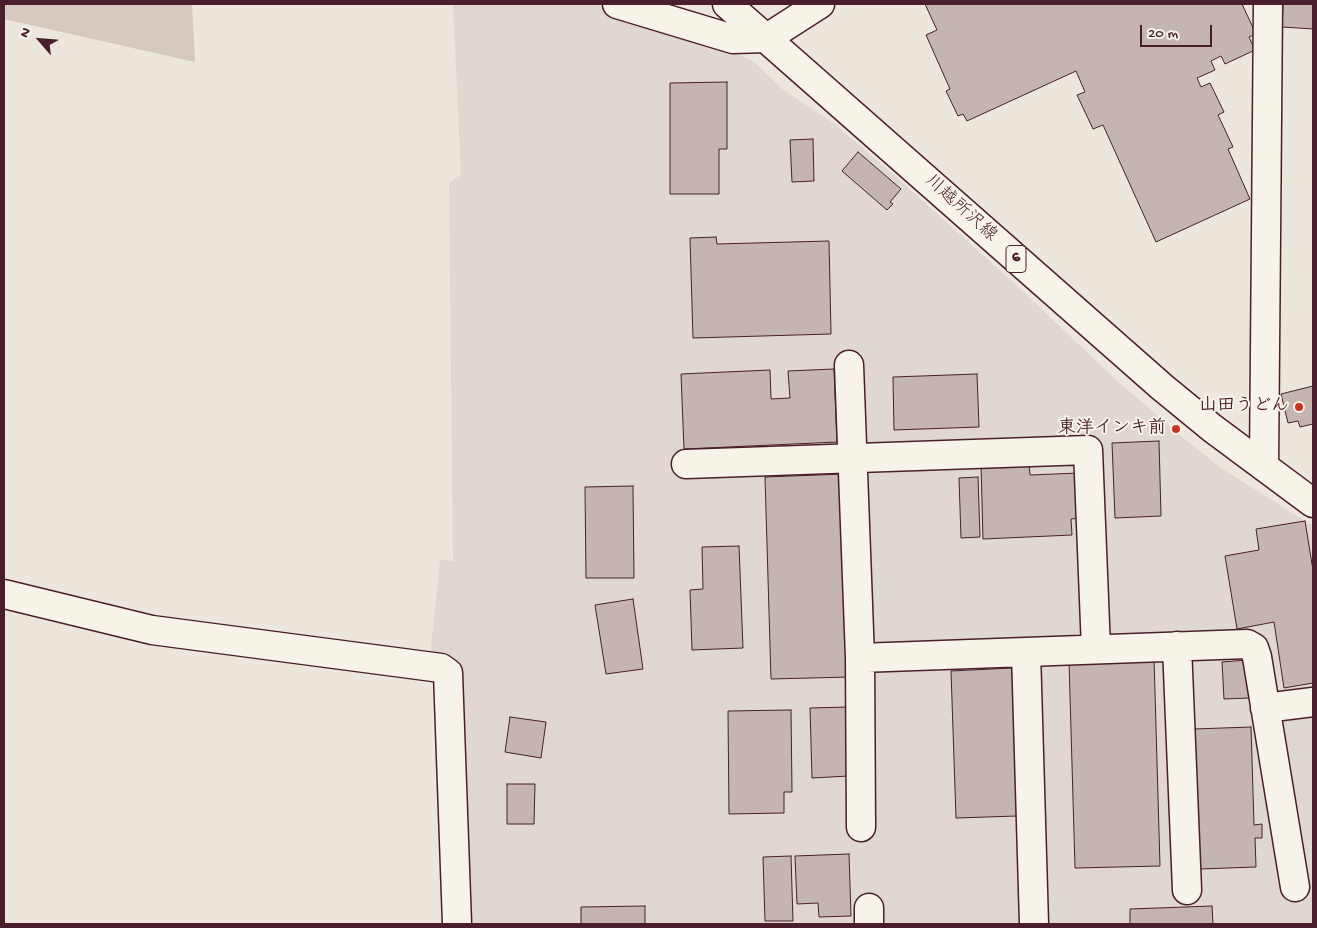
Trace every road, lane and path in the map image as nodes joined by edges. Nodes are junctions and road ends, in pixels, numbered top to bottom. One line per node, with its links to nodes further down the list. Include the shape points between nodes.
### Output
1 (617, 4): 5 (street, via 732,39)
2 (727, 4): 5 (street, 川越所沢線 / 6)
3 (820, 4): 5 (street)
4 (1268, 4): 9 (street)
5 (767, 38): 9 (street, 川越所沢線 / 6, via 1157,383)
6 (849, 365): 7 (street)
7 (852, 458): 8 (street); 13 (street, via 1088,450); 15 (street)
8 (686, 464)
9 (1264, 466): 10 (street, 川越所沢線 / 6)
10 (1313, 502)
11 (4, 594): 21 (street, via 152,630 441,668 448,673)
12 (1177, 646): 13 (street); 17 (street, via 1248,644 1254,648); 20 (street)
13 (1096, 649): 14 (street)
14 (1026, 652): 15 (street); 22 (street)
15 (860, 658): 18 (street)
16 (1313, 702): 17 (street)
17 (1265, 708): 19 (street)
18 (861, 827)
19 (1295, 887)
20 (1187, 890)
21 (457, 924)
22 (1034, 924)

